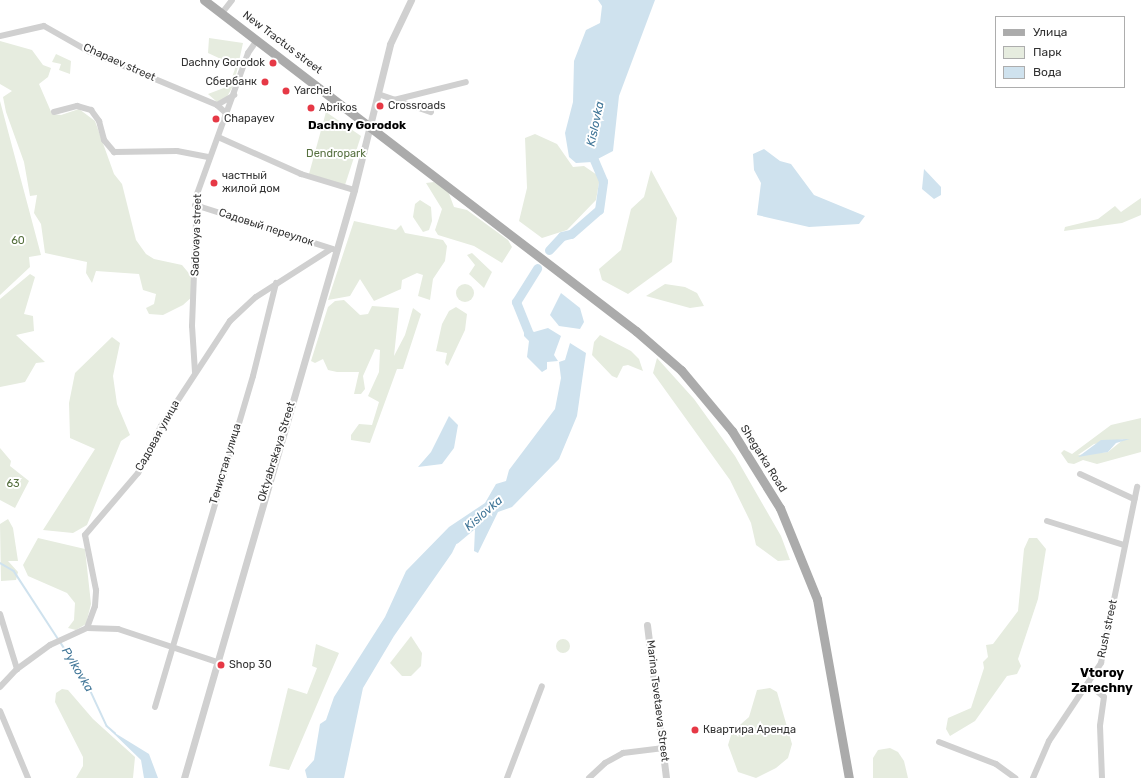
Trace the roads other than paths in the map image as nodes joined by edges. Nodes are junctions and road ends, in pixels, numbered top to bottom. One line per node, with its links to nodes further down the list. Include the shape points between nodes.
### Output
1 (204, 0): 4 (main road, New Tractus street)
2 (232, 0): 4 (street)
3 (411, 0): 9 (street, Oktyabrskaya Street, via 390,44)
4 (222, 13): 6 (main road, New Tractus street)
5 (0, 36): 11 (street, Chapaev street, via 44,26 88,51)
6 (257, 40): 8 (street, Sadovaya street, via 248,53); 15 (main road, New Tractus street)
7 (466, 82): 10 (street)
8 (236, 94): 11 (street); 14 (street, Sadovaya street)
9 (378, 94): 10 (street); 15 (street, Oktyabrskaya Street)
10 (394, 100): 13 (street)
11 (217, 105): 14 (street, Chapaev street)
12 (54, 112): 17 (street, via 63,112 77,106 91,110 99,121 104,140 114,152 177,151)
13 (431, 112)
14 (228, 115): 16 (street, Sadovaya street)
15 (371, 126): 18 (street, Oktyabrskaya Street); 20 (main road, New Tractus street)
16 (218, 137): 17 (street, Sadovaya street); 18 (street, via 301,174)
17 (209, 157): 19 (street, Sadovaya street)
18 (354, 190): 21 (street, Oktyabrskaya Street)
19 (196, 206): 21 (street, Садовый переулок); 23 (street, Sadovaya street)
20 (516, 238): 47 (main road, Shegarka Road, via 681,370 732,431 769,490 802,558 817,599)
21 (334, 249): 22 (street); 33 (street, Oktyabrskaya Street)
22 (276, 283): 23 (street, Садовая улица, via 230,322); 32 (street, Тенистая улица)
23 (195, 372): 31 (street, Садовая улица, via 161,426 138,473 84,535 96,590 95,606)
24 (1080, 474): 26 (street)
25 (1137, 487): 26 (street, Rush street)
26 (1134, 499): 28 (street, Rush street)
27 (1047, 521): 28 (street)
28 (1124, 545): 35 (street, Rush street, via 1106,644)
29 (0, 614): 34 (street)
30 (648, 624): 41 (street, Marina Tsvetaeva Street)
31 (87, 628): 32 (street, via 118,629); 34 (street, via 69,634)
32 (174, 648): 33 (street); 38 (street, Тенистая улица)
33 (217, 662): 43 (street, Oktyabrskaya Street)
34 (17, 669): 37 (street)
35 (1090, 685): 49 (street, Rush street, via 1054,732); 50 (street, via 1104,697 1100,726)
36 (542, 686): 44 (street)
37 (0, 687)
38 (155, 707)
39 (0, 711): 42 (street)
40 (938, 742): 48 (street, via 996,764)
41 (664, 748): 45 (street, via 623,753 605,763); 46 (street, Marina Tsvetaeva Street)
42 (28, 778)
43 (184, 778)
44 (507, 778)
45 (589, 778)
46 (666, 778)
47 (849, 778)
48 (1015, 778)
49 (1033, 778)
50 (1102, 778)

